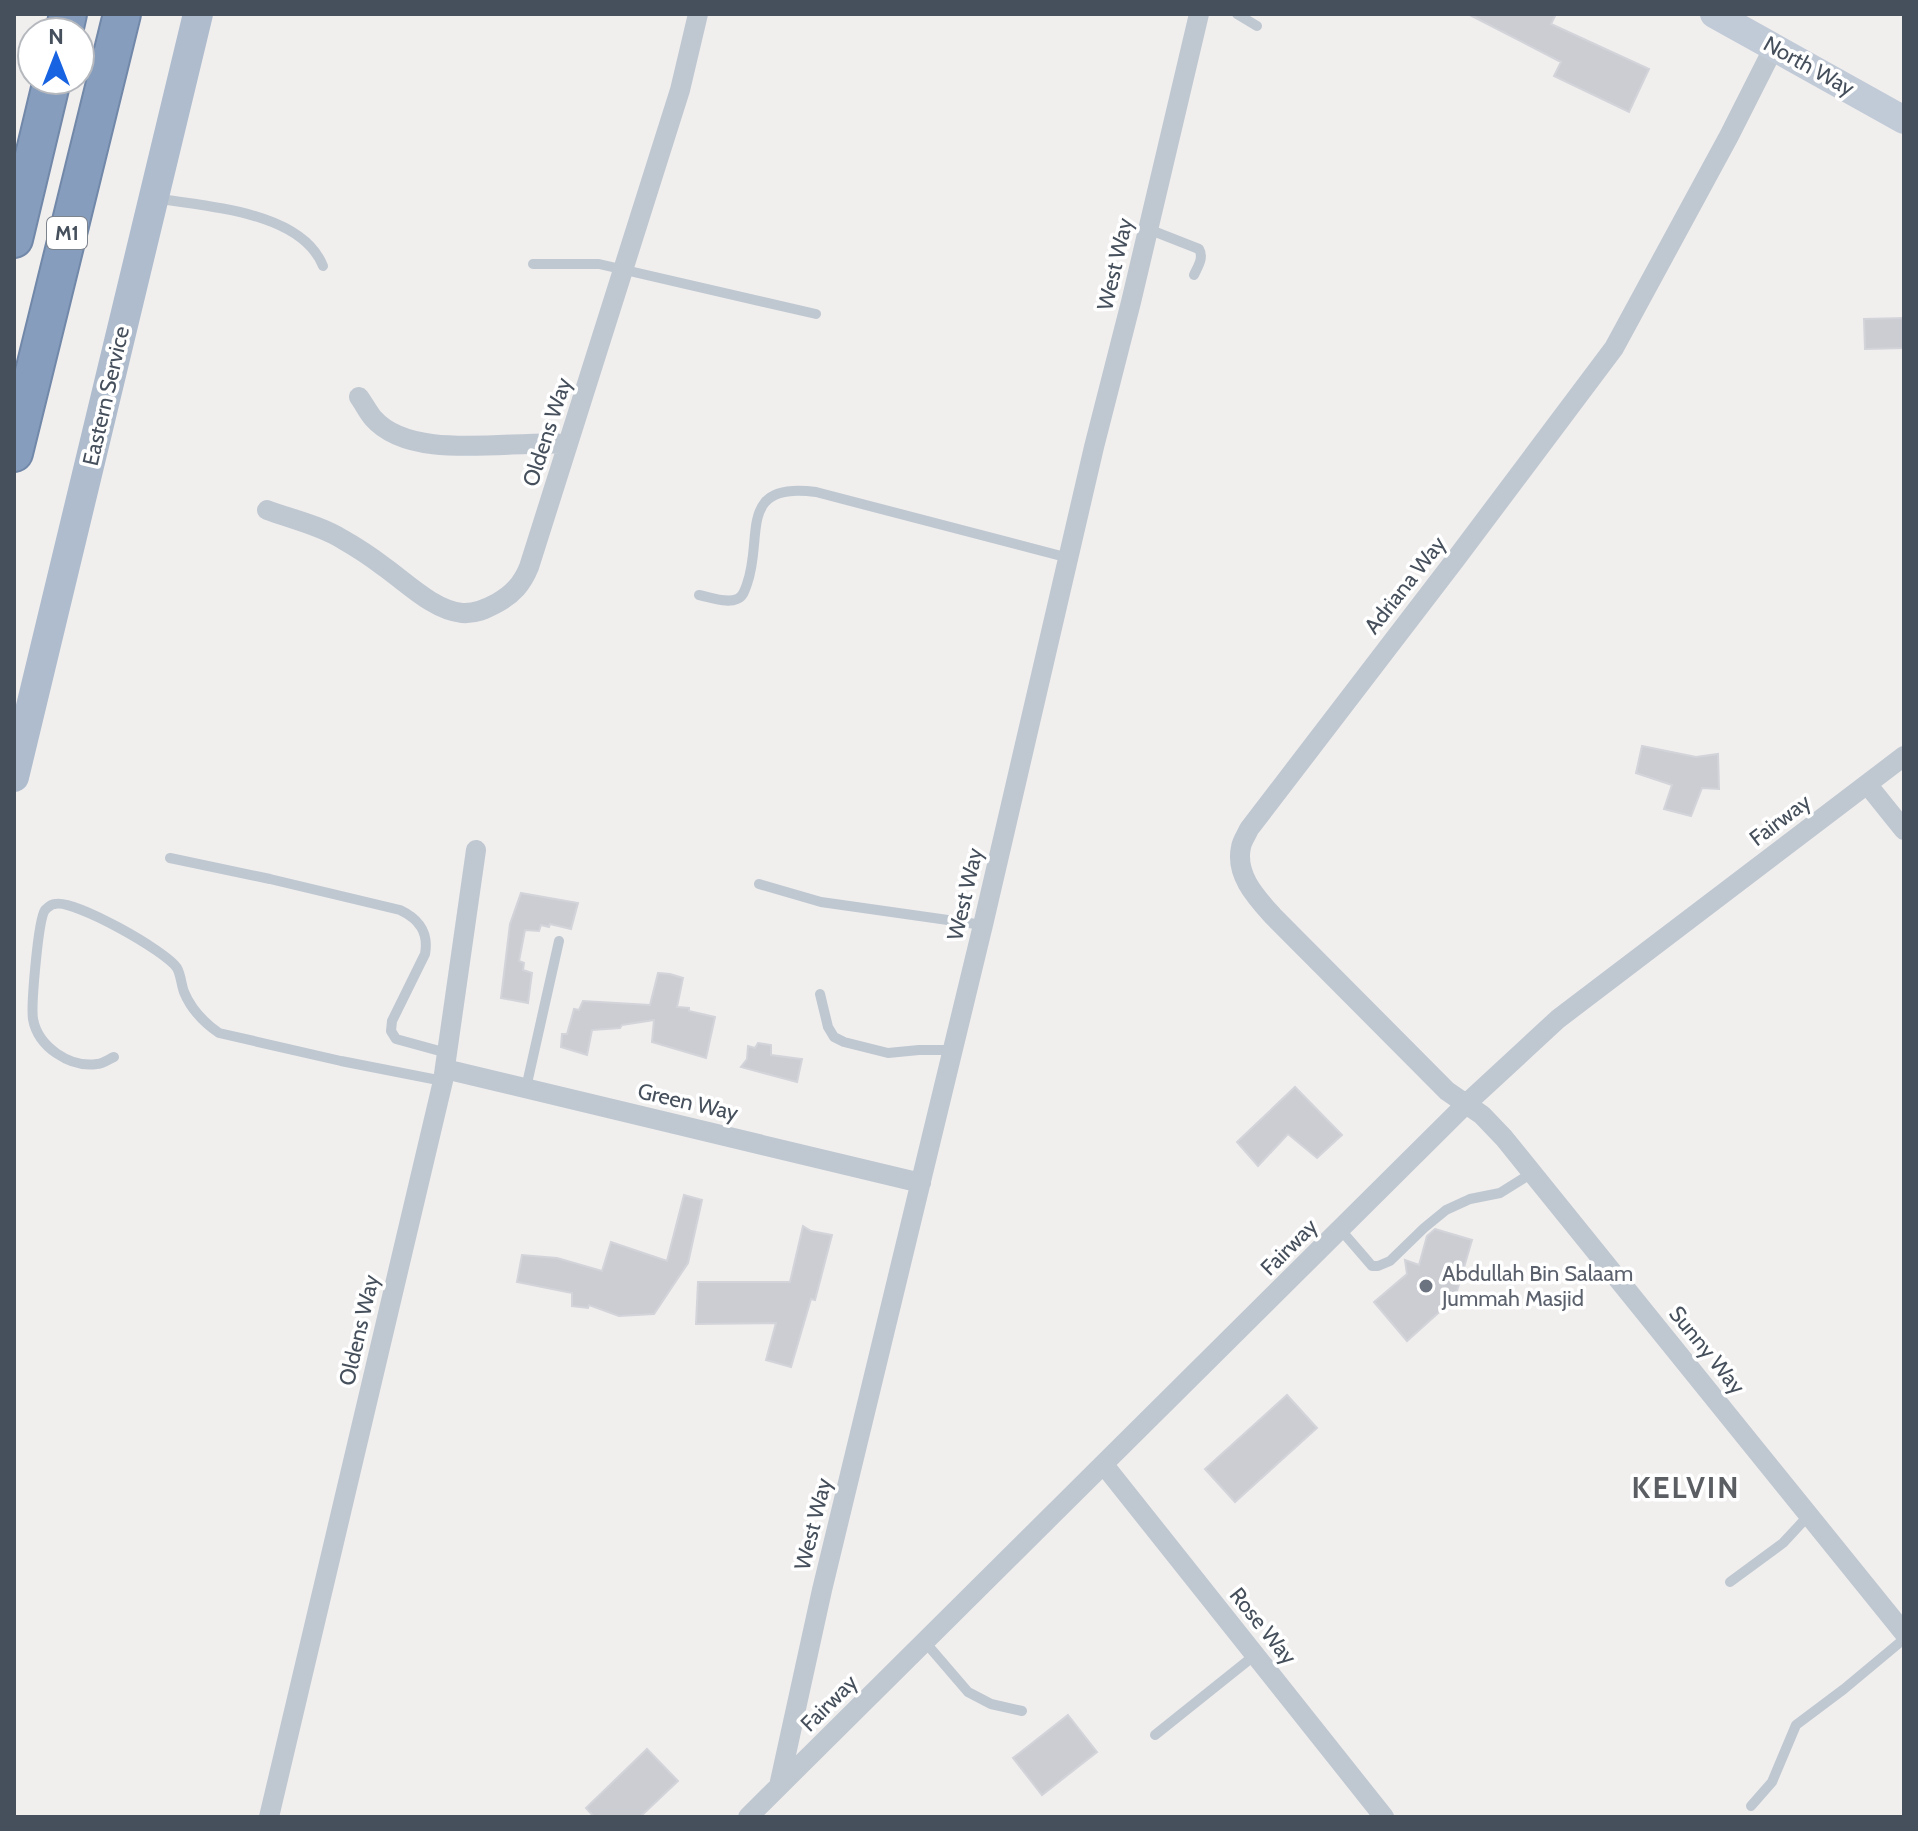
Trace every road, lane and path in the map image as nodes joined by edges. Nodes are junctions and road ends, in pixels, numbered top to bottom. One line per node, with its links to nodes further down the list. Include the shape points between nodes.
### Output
1 (122, 14): 21 (highway, M1)
2 (198, 14): 11 (main road, Eastern Service)
3 (698, 14): 16 (street, Oldens Way, via 680,90)
4 (1199, 14): 12 (street, West Way)
5 (1237, 14): 7 (lane)
6 (1714, 14): 8 (street, North Way)
7 (1257, 26)
8 (1774, 47): 10 (street, North Way); 39 (street, Adriana Way, via 1614,348 1265,807 1241,846 1245,880 1273,916)
9 (48, 96): 13 (highway, M1)
10 (1904, 120)
11 (153, 197): 15 (lane, via 261,217 302,239); 26 (main road, Eastern Service)
12 (1148, 229): 17 (lane, via 1199,249 1201,261); 23 (street, West Way)
13 (14, 239)
14 (533, 264): 16 (lane)
15 (323, 266)
16 (623, 269): 18 (lane); 20 (street, Oldens Way)
17 (1194, 275)
18 (816, 314)
19 (359, 397): 20 (street, via 393,434 420,443)
20 (568, 444): 22 (street, Oldens Way, via 523,580 503,600 474,612 449,610 340,537)
21 (14, 453)
22 (267, 510)
23 (1069, 558): 24 (lane, via 794,489 764,504 756,519 750,578 738,599); 32 (street, West Way)
24 (699, 595)
25 (1904, 756): 27 (street, Fairway)
26 (14, 777)
27 (1867, 784): 28 (street); 39 (street, Fairway, via 1558,1019)
28 (1904, 830)
29 (476, 850): 37 (street, Oldens Way)
30 (170, 858): 37 (lane, via 411,915 424,932 425,954 391,1031)
31 (759, 884): 32 (lane, via 821,902)
32 (983, 925): 35 (street, West Way)
33 (559, 941): 38 (lane)
34 (820, 994): 35 (lane, via 828,1027 844,1042 888,1053)
35 (953, 1050): 41 (street, West Way)
36 (114, 1057): 37 (lane, via 98,1064 75,1062 55,1054 40,1036 33,1019 34,980 42,920 51,905 81,909 164,955 177,967 191,1007 219,1033 326,1058)
37 (445, 1068): 38 (street, Green Way); 54 (street, Oldens Way)
38 (526, 1088): 41 (street, Green Way)
39 (1466, 1104): 40 (street, Sunny Way, via 1490,1121); 42 (street, Fairway)
40 (1532, 1173): 42 (lane, via 1500,1193 1446,1210 1378,1266 1365,1260); 44 (street, Sunny Way)
41 (921, 1183): 52 (street, West Way)
42 (1340, 1229): 43 (street, Fairway)
43 (1104, 1465): 48 (street, Fairway); 49 (street, Rose Way)
44 (1809, 1515): 45 (lane, via 1783,1543); 46 (street, Sunny Way)
45 (1730, 1582)
46 (1904, 1633)
47 (1904, 1639): 53 (lane, via 1796,1725 1772,1782)
48 (925, 1642): 50 (lane, via 968,1692); 52 (street, Fairway)
49 (1255, 1655): 51 (lane); 56 (street, Rose Way)
50 (1022, 1711)
51 (1155, 1735)
52 (779, 1786): 55 (street, Fairway)
53 (1751, 1806)
54 (269, 1817)
55 (748, 1817)
56 (1384, 1817)

